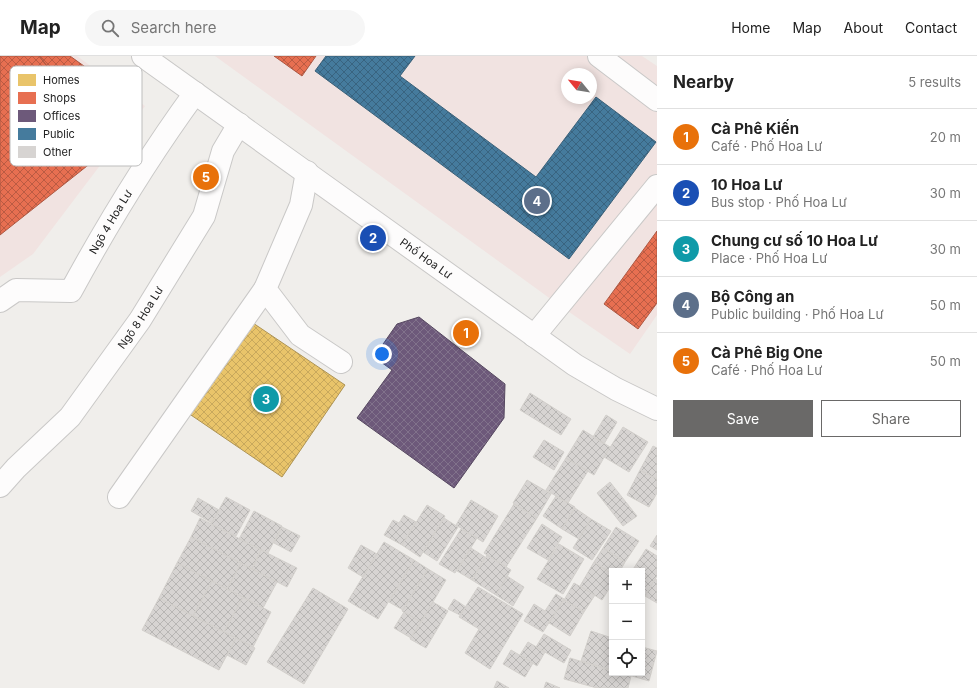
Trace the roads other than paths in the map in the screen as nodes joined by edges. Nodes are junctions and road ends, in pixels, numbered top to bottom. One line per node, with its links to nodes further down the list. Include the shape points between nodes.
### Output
1 (143, 56): 3 (street, Phố Hoa Lư)
2 (599, 56): 4 (street)
3 (195, 93): 5 (street, Phố Hoa Lư); 9 (street, Ngõ 4 Hoa Lư, via 100,236 71,291 16,290)
4 (657, 100)
5 (239, 124): 6 (street, Phố Hoa Lư); 13 (street, Ngõ 8 Hoa Lư, via 223,151 204,216 140,320 70,417)
6 (307, 172): 8 (street, via 301,205); 10 (street, Phố Hoa Lư)
7 (657, 186): 10 (street)
8 (265, 289): 11 (street, via 300,335); 14 (street)
9 (0, 301)
10 (534, 336): 12 (street, Phố Hoa Lư, via 596,377)
11 (341, 362)
12 (657, 409)
13 (0, 486)
14 (119, 497)

